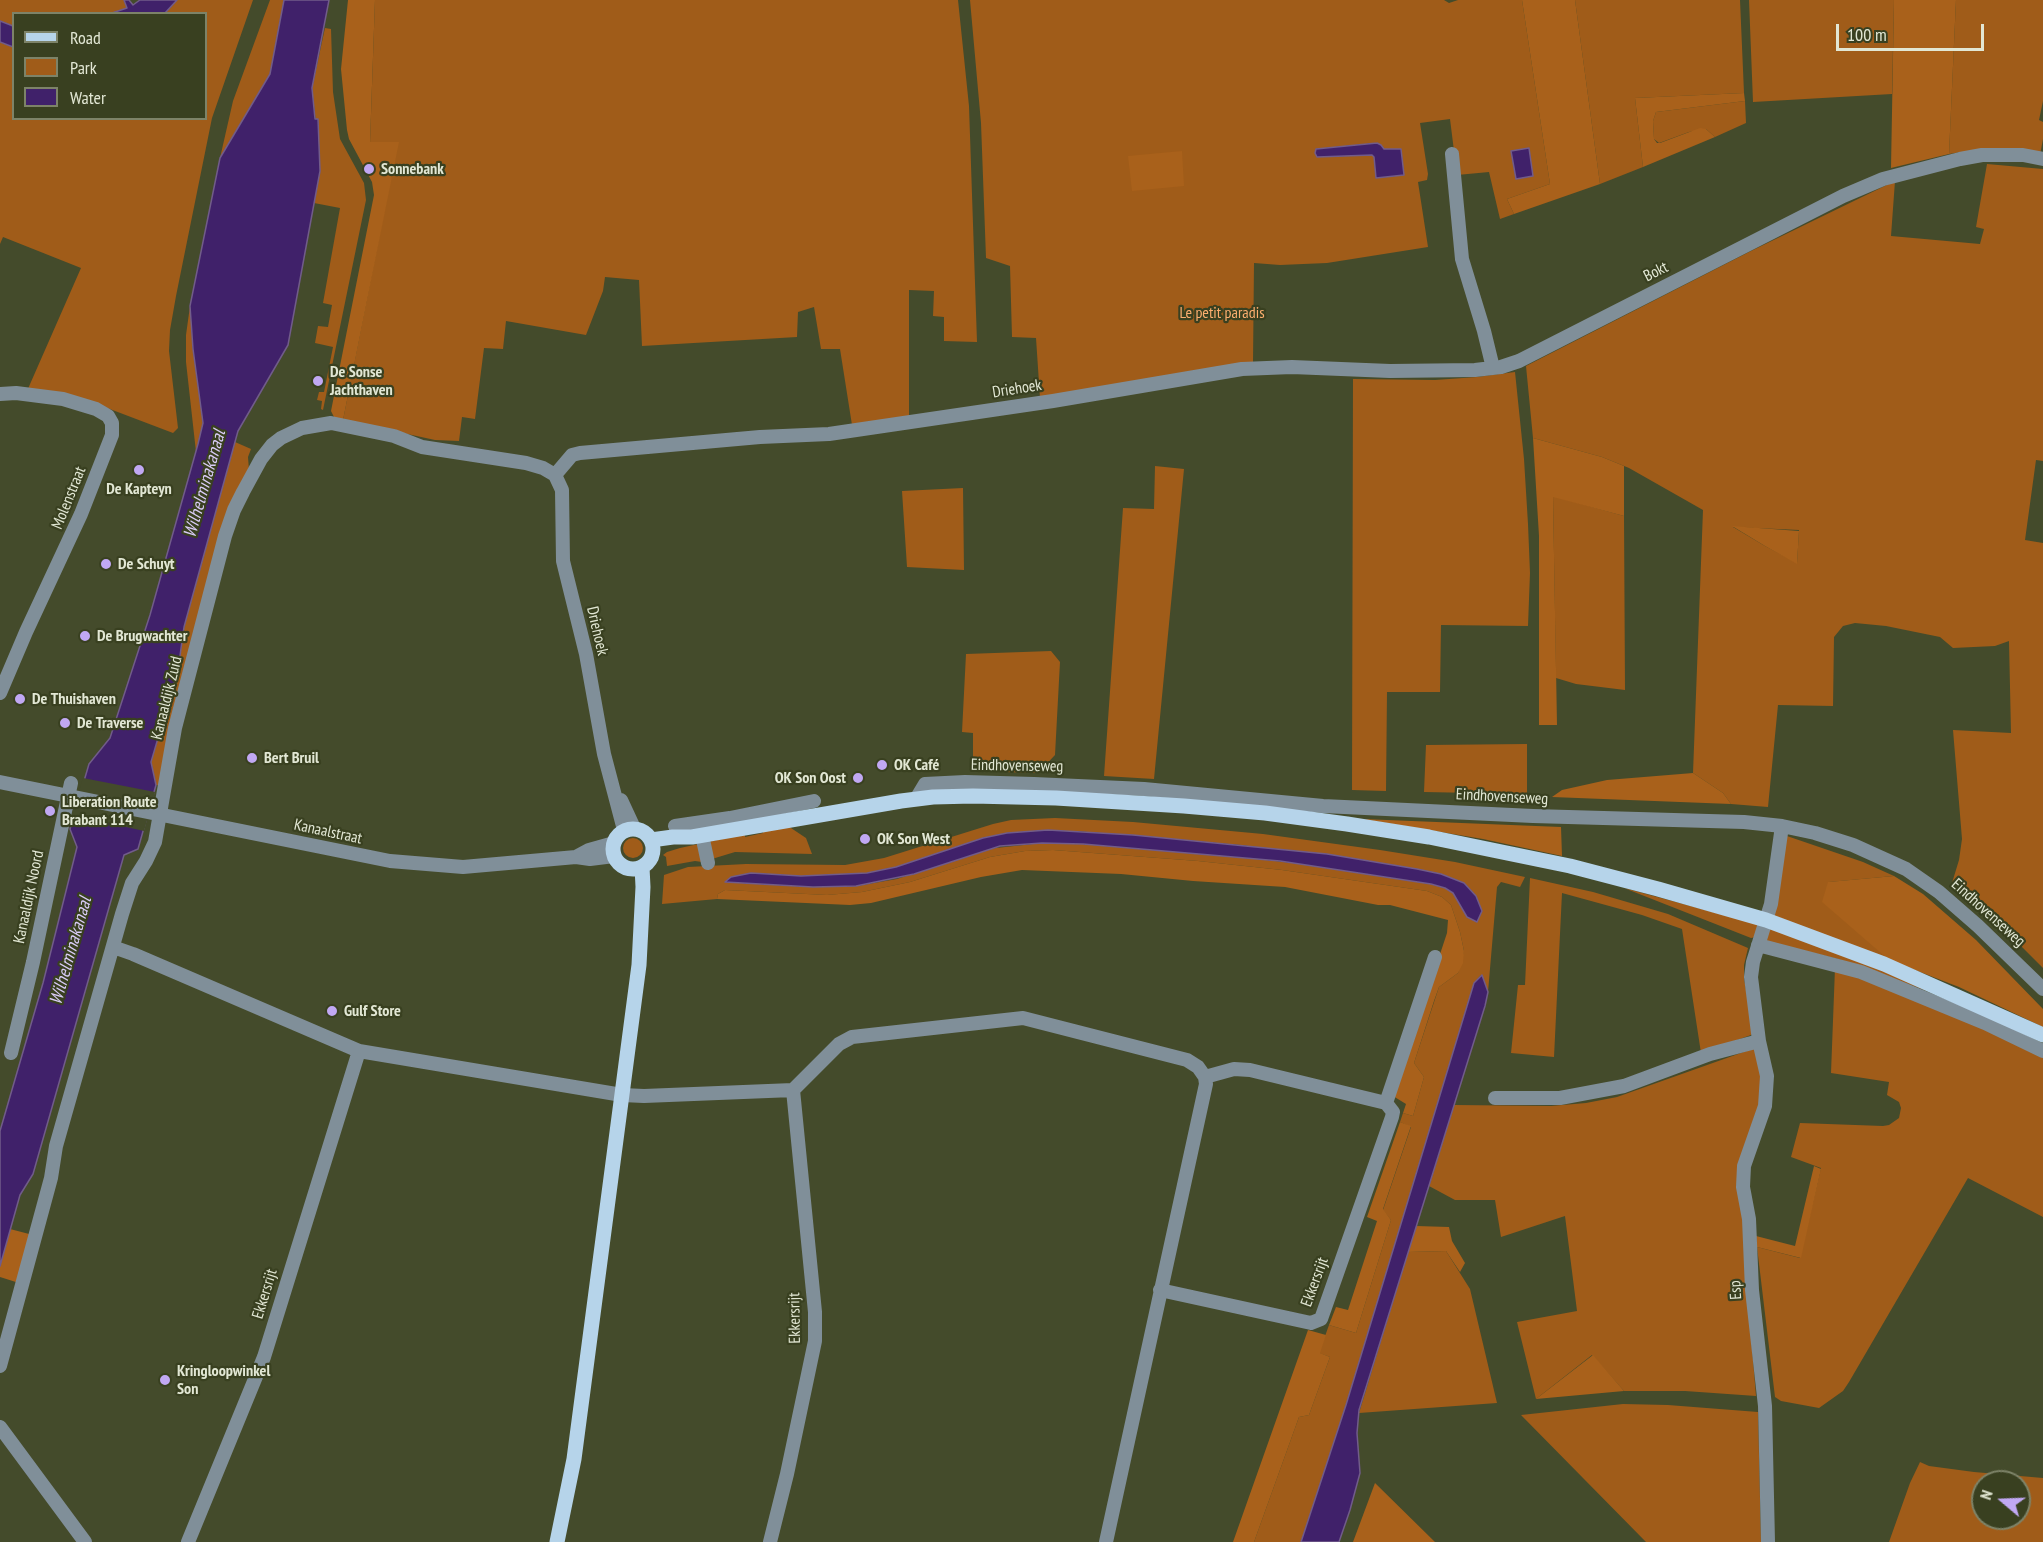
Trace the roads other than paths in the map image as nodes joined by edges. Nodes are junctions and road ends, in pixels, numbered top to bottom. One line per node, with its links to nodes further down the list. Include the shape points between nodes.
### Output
1 (1452, 154): 3 (street, via 1462,259)
2 (2043, 159): 3 (street, Bokt, via 1982,155 1873,183 1519,361)
3 (1493, 368): 5 (street, Driehoek, via 1242,369 829,434 580,453 572,455)
4 (0, 394): 6 (street, Molenstraat, via 63,399 96,410 108,416 112,435 81,514)
5 (555, 475): 11 (street, Kanaaldijk Zuid, via 526,463 422,447 394,436 325,423 281,438 253,472 225,536); 15 (street, Driehoek, via 562,490 563,561 586,654 604,754)
6 (0, 693)
7 (0, 782): 8 (street, Kanaalstraat)
8 (72, 792): 11 (street, Kanaalstraat); 30 (street, Kanaaldijk Noord)
9 (916, 799): 12 (main road, Eindhovenseweg); 14 (street, Eindhovenseweg, via 925,784 979,782 1144,789 1323,806); 21 (main road, Eindhovenseweg, via 973,796 1103,800 1347,824 1570,866)
10 (814, 801): 12 (street, Eindhovenseweg)
11 (154, 814): 18 (street, Kanaalstraat, via 417,865 463,867 590,859); 23 (street, via 155,842 132,883)
12 (731, 824): 13 (street, Eindhovenseweg); 16 (main road, Eindhovenseweg)
13 (675, 826)
14 (1782, 826): 21 (street, Esp); 25 (street, Eindhovenseweg, via 1853,845 1906,869 1954,905)
15 (629, 829): 17 (main road, via 641,830); 18 (main road, via 617,837)
16 (697, 836): 17 (main road, Eindhovenseweg, via 676,846); 19 (street)
17 (652, 846): 20 (main road, via 647,864)
18 (614, 849): 20 (main road, via 617,862)
19 (708, 863)
20 (635, 868): 33 (main road, via 643,887 639,964)
21 (1766, 921): 22 (street, Esp); 26 (main road, Eindhovenseweg, via 1884,964)
22 (1758, 945): 27 (street, Esp, via 1751,977); 29 (street, via 1861,972)
23 (113, 947): 28 (street); 37 (street, via 56,1146 51,1178)
24 (1435, 957): 35 (street, Ekkersrijt)
25 (2043, 989)
26 (2043, 1035)
27 (1759, 1041): 34 (street, via 1710,1054 1624,1086 1560,1098); 44 (street, Esp, via 1767,1076 1765,1106 1744,1166 1743,1186 1765,1406)
28 (359, 1051): 33 (street); 40 (street, Ekkersrijt, via 264,1357)
29 (2043, 1051)
30 (10, 1053)
31 (1205, 1077): 32 (street, via 1187,1060 1023,1018 852,1037 839,1044); 35 (street, via 1234,1069 1250,1070); 36 (street, via 1191,1159)
32 (794, 1090): 33 (street); 42 (street, Ekkersrijt, via 815,1341)
33 (622, 1095): 41 (main road, via 574,1459)
34 (1495, 1098)
35 (1386, 1103): 36 (street, Ekkersrijt, via 1392,1117 1321,1319 1311,1323)
36 (1160, 1290): 43 (street)
37 (0, 1366)
38 (0, 1427): 39 (street)
39 (85, 1542)
40 (188, 1542)
41 (557, 1542)
42 (770, 1542)
43 (1106, 1542)
44 (1768, 1542)

